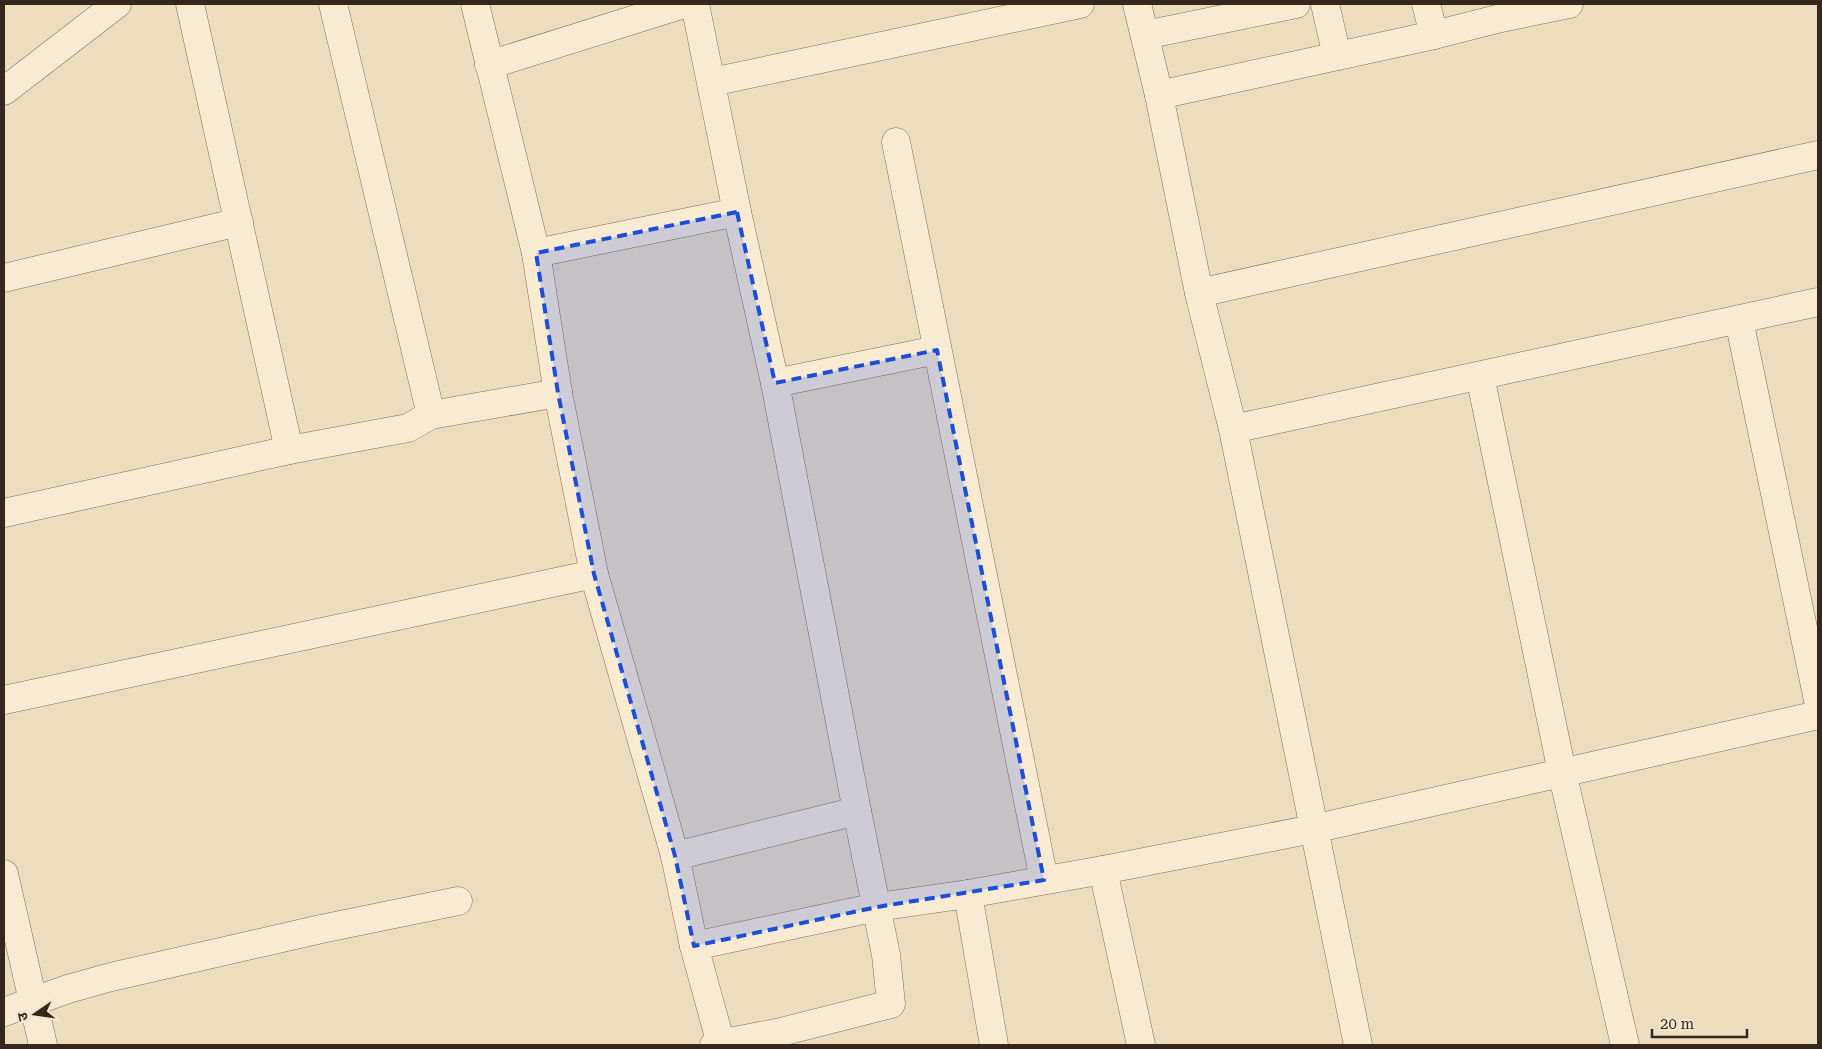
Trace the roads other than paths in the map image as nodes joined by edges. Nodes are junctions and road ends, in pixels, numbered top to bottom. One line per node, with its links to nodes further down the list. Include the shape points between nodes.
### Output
1 (117, 4): 18 (street)
2 (190, 4): 23 (street)
3 (333, 4): 33 (street)
4 (475, 4): 16 (street)
5 (684, 4): 16 (street)
6 (695, 4): 17 (street)
7 (1080, 4): 17 (street)
8 (1137, 4): 13 (street)
9 (1296, 4): 13 (street)
10 (1325, 4): 15 (street)
11 (1426, 4): 14 (street)
12 (1568, 4): 14 (street)
13 (1145, 35): 19 (street)
14 (1434, 35): 15 (street)
15 (1337, 56): 19 (street)
16 (489, 64): 24 (street)
17 (712, 82): 22 (street)
18 (4, 91)
19 (1159, 95): 26 (street)
20 (896, 142): 29 (street)
21 (1818, 155): 26 (street)
22 (737, 212): 24 (street); 31 (street)
23 (239, 222): 25 (street); 35 (street)
24 (536, 253): 32 (street)
25 (4, 278)
26 (1199, 293): 34 (street)
27 (1818, 302): 28 (street)
28 (1739, 320): 30 (street); 39 (street)
29 (937, 350): 31 (street); 47 (street)
30 (1480, 376): 34 (street); 41 (street)
31 (775, 384): 42 (street)
32 (558, 393): 33 (street); 37 (street)
33 (431, 415): 35 (street, via 408,428)
34 (1233, 429): 43 (street)
35 (289, 450): 36 (street)
36 (4, 512)
37 (594, 574): 38 (street); 44 (street)
38 (4, 700)
39 (1818, 700)
40 (1818, 715): 41 (street)
41 (1562, 772): 43 (street); 59 (street)
42 (857, 811): 44 (street); 50 (street)
43 (1313, 829): 45 (street); 58 (street)
44 (675, 856): 51 (street)
45 (1103, 870): 47 (street); 57 (street)
46 (4, 874): 52 (street)
47 (1044, 880): 48 (street)
48 (968, 894): 50 (street); 56 (street)
49 (458, 901): 52 (street, via 111,977)
50 (877, 906): 51 (street); 55 (street, via 891,1004)
51 (694, 946): 55 (street)
52 (33, 1001): 53 (street); 54 (street)
53 (4, 1012)
54 (43, 1045)
55 (717, 1045)
56 (994, 1045)
57 (1141, 1045)
58 (1358, 1045)
59 (1625, 1045)

